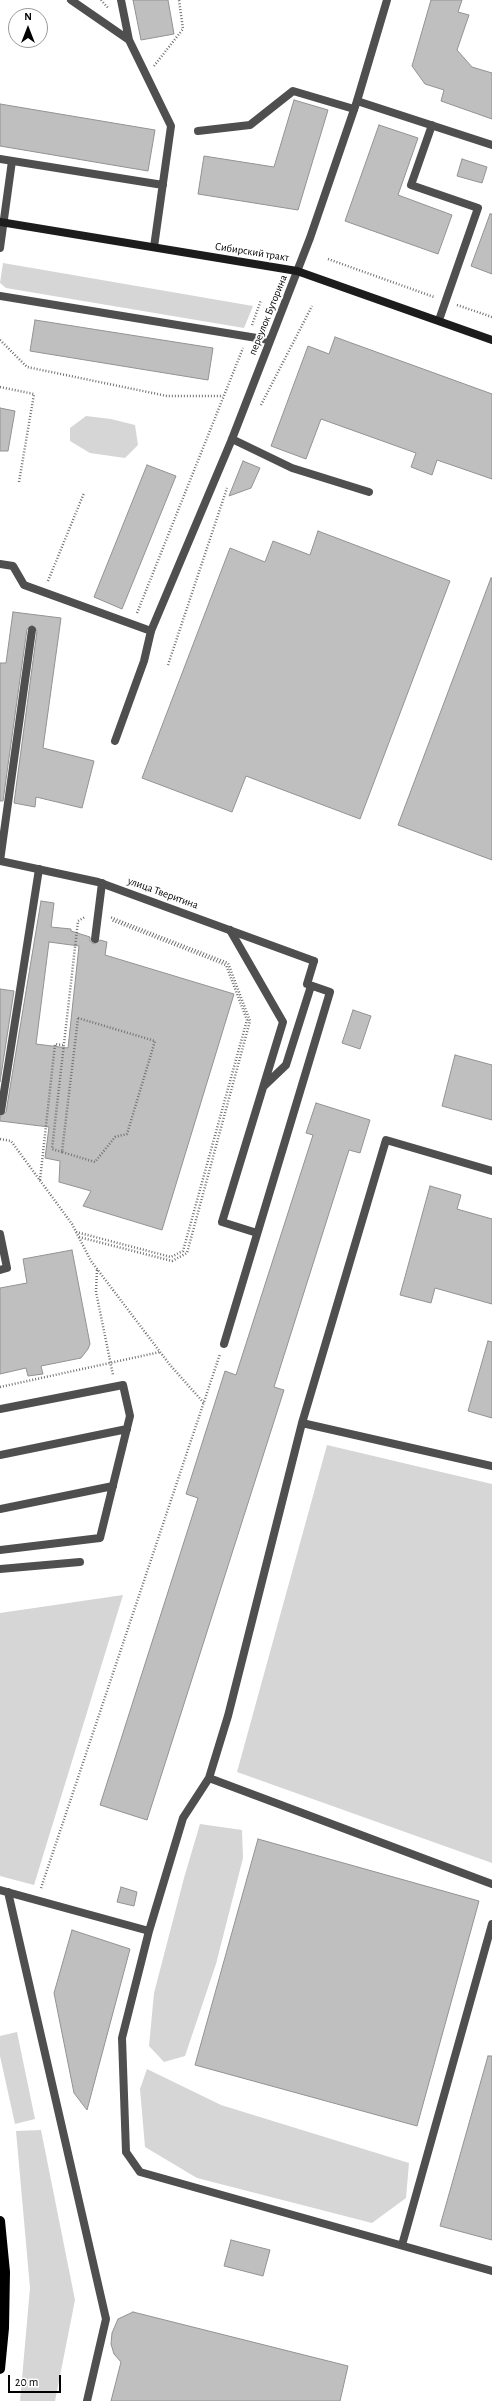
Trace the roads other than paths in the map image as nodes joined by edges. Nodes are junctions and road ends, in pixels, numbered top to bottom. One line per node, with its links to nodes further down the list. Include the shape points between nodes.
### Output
1 (71, 0): 4 (street)
2 (120, 0): 4 (street)
3 (387, 0): 5 (street, переулок Буторина)
4 (129, 40): 11 (street, via 171,126)
5 (355, 105): 6 (street); 7 (street, via 293,91 250,125); 15 (street, переулок Буторина)
6 (432, 125): 8 (street); 17 (street, via 411,185 478,208)
7 (198, 131)
8 (492, 145)
9 (0, 159): 10 (street)
10 (12, 161): 11 (street); 12 (street)
11 (163, 185): 13 (street)
12 (2, 222): 13 (main road, Сибирский тракт); 14 (street)
13 (154, 247): 15 (main road, Сибирский тракт)
14 (0, 248)
15 (297, 271): 17 (main road, Сибирский тракт); 18 (street, переулок Буторина)
16 (0, 296): 18 (street)
17 (439, 320): 19 (main road, Сибирский тракт)
18 (269, 340): 20 (street, переулок Буторина)
19 (492, 340)
20 (232, 439): 21 (street, via 292,468); 24 (street, переулок Буторина)
21 (369, 492)
22 (0, 564): 24 (street, via 13,566 24,585)
23 (32, 630): 26 (street)
24 (151, 631): 25 (street, переулок Буторина, via 144,661)
25 (115, 741)
26 (0, 861): 27 (street, улица Тверитина)
27 (39, 869): 28 (street, улица Тверитина); 33 (street)
28 (102, 883): 29 (street, улица Тверитина); 30 (street)
29 (230, 930): 31 (street, улица Тверитина, via 314,961 307,984); 32 (street, via 283,1022)
30 (95, 939)
31 (312, 986): 32 (street, via 286,1065); 35 (street, via 330,992)
32 (263, 1086): 35 (street, via 222,1222)
33 (0, 1111)
34 (492, 1171): 40 (street, via 386,1140)
35 (256, 1233): 38 (street)
36 (0, 1234): 37 (street, via 7,1268)
37 (0, 1270)
38 (224, 1344)
39 (0, 1409): 41 (street, via 123,1385 130,1416)
40 (302, 1423): 43 (street); 49 (street, via 228,1716)
41 (127, 1429): 42 (street); 44 (street)
42 (0, 1455)
43 (492, 1466)
44 (113, 1486): 45 (street); 46 (street, via 100,1538)
45 (0, 1509)
46 (0, 1550)
47 (80, 1562): 48 (street)
48 (0, 1569)
49 (209, 1778): 50 (street); 53 (street, via 183,1818)
50 (492, 1884)
51 (4, 1891): 53 (street); 58 (street, via 106,2319)
52 (492, 1924): 55 (street)
53 (149, 1930): 55 (street, via 122,2038 126,2152 140,2172)
54 (0, 2221): 57 (main road, via 5,2272)
55 (402, 2244): 56 (street)
56 (492, 2271)
57 (0, 2369)
58 (87, 2401)

